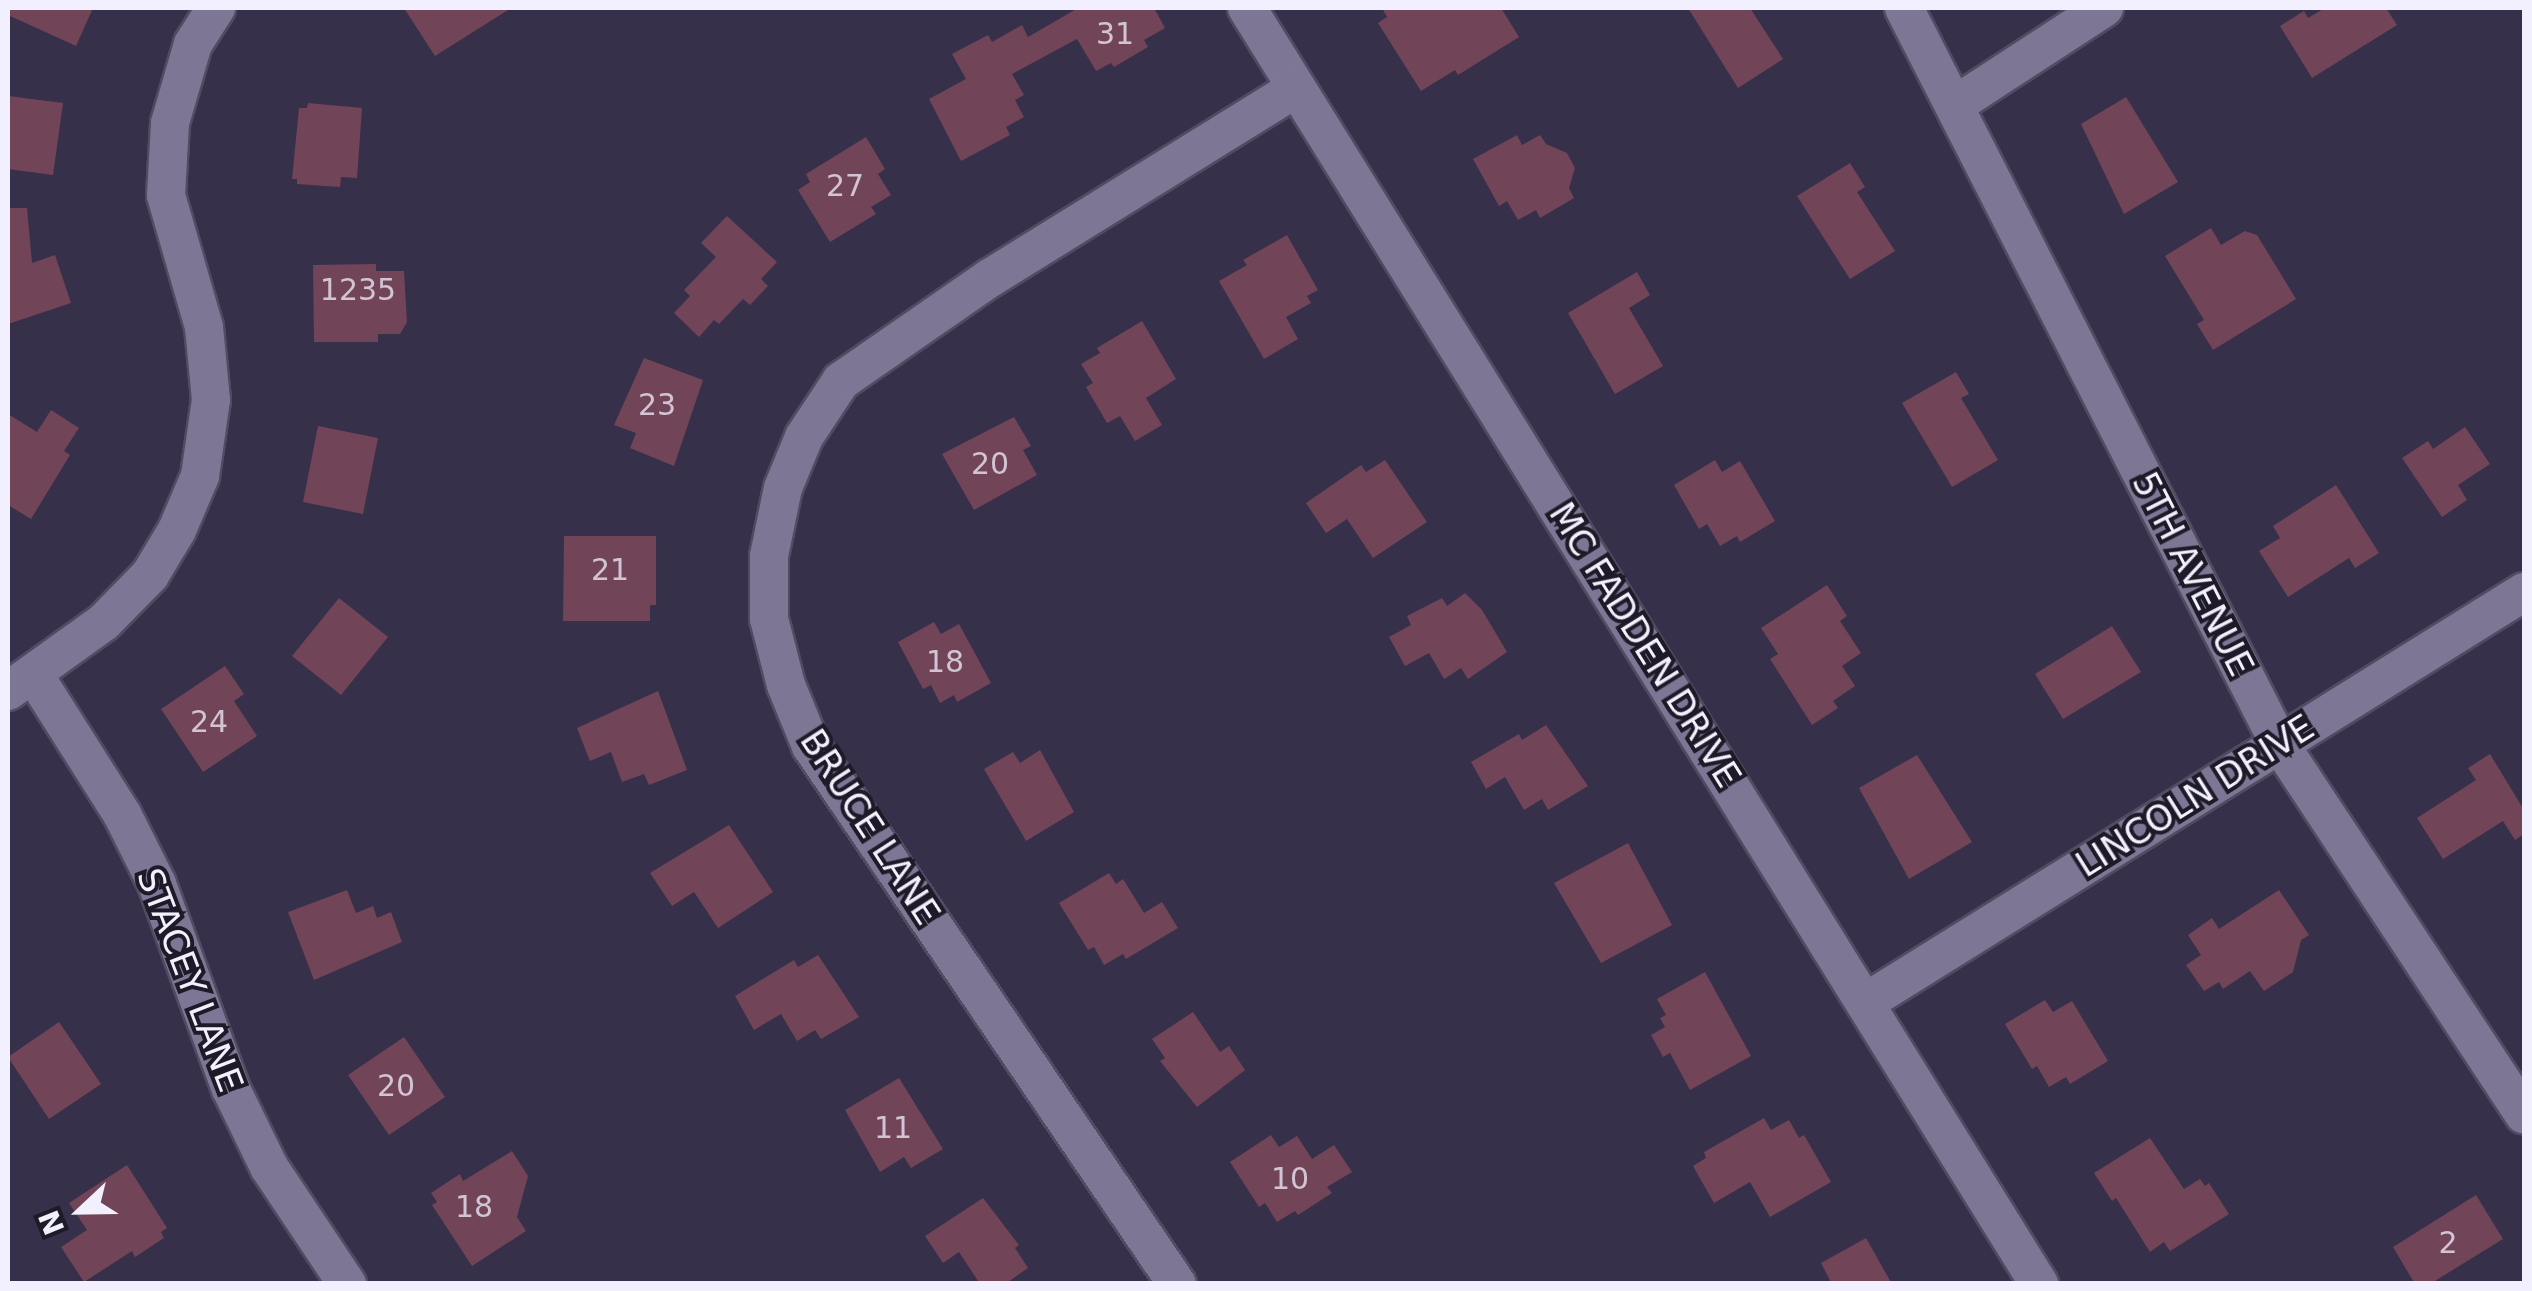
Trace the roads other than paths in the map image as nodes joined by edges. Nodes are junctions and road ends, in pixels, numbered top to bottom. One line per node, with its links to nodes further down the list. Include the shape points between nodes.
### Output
1 (216, 8): 8 (street, via 193,44 170,123 166,195 204,327 211,400 200,476 150,576 104,622)
2 (1247, 8): 5 (street, MC FADDEN DRIVE)
3 (1904, 8): 6 (street, 5TH AVENUE)
4 (2104, 8): 6 (street)
5 (1296, 88): 10 (street, MC FADDEN DRIVE); 13 (street, BRUCE LANE, via 990,278 840,381 782,488 769,556 769,619 811,746)
6 (1955, 105): 9 (street, 5TH AVENUE)
7 (2524, 592): 9 (street, LINCOLN DRIVE)
8 (21, 684): 12 (street, STACEY LANE, via 122,814 157,884 230,1089 270,1168)
9 (2279, 743): 10 (street, LINCOLN DRIVE); 11 (street, 5TH AVENUE)
10 (1866, 1002): 14 (street, MC FADDEN DRIVE)
11 (2524, 1115)
12 (346, 1284)
13 (1177, 1284)
14 (2039, 1284)

